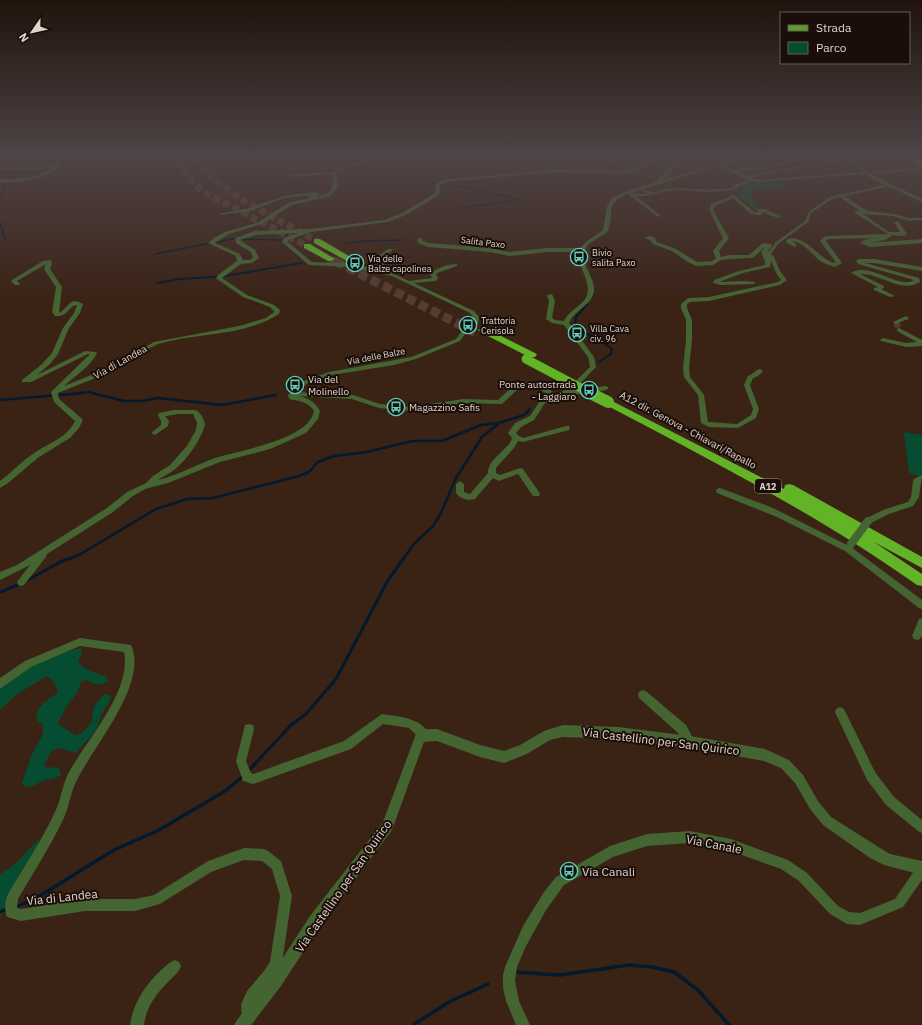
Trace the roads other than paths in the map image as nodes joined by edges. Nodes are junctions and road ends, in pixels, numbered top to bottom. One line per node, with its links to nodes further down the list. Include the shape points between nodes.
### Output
1 (264, 205): 11 (street)
2 (289, 205): 29 (street, via 256,225 230,231 211,243 238,255)
3 (419, 205): 16 (street, via 386,221)
4 (611, 205): 24 (street, via 606,215 605,230 588,241)
5 (644, 205): 12 (street)
6 (713, 205): 28 (street, via 712,210 726,238 716,251)
7 (744, 205): 13 (street, via 753,213 760,214 762,210)
8 (821, 205): 25 (street, via 810,213 807,221)
9 (855, 205): 10 (street)
10 (867, 213): 14 (street, via 894,214 908,220); 15 (street, via 857,212 888,233 904,234)
11 (221, 214)
12 (658, 216)
13 (780, 218)
14 (922, 219)
15 (896, 222)
16 (310, 231): 29 (street, via 260,233 240,237 237,239 238,242 253,251 256,258 250,262); 32 (street, Via delle Balze, via 290,236 285,242 309,263 354,265)
17 (648, 238): 28 (street, via 696,264 713,263)
18 (420, 239): 24 (street, Salita Paxo, via 420,242 428,245 510,254)
19 (317, 241): 27 (highway)
20 (922, 241): 21 (street, via 870,246 863,243 889,236 827,236 823,241 838,261 835,265 825,263 797,240 789,240)
21 (794, 245)
22 (307, 246): 26 (highway)
23 (390, 250): 32 (street, via 378,259 383,267)
24 (582, 250): 40 (street, via 582,260 591,286 589,296 571,314)
25 (767, 252): 28 (street, via 769,245 765,244 752,256); 34 (street, via 764,252 768,266 716,281 720,284); 45 (street, via 773,256 777,270 784,280 780,283 709,299 688,300 684,304 689,320 687,377 701,395 705,423 738,426 754,416 756,409 747,385 750,377 756,376)
26 (331, 259)
27 (350, 259)
28 (719, 259)
29 (240, 262): 47 (street, Via di Landea, via 219,278 245,296 272,306 277,310 274,316 229,330 162,341 138,351 86,381)
30 (455, 265): 33 (street, via 435,272 434,280)
31 (922, 269): 37 (street, via 859,261 917,279 913,284 897,283 872,272 854,273 882,287 876,289 879,292)
32 (394, 275): 33 (street, Via delle Balze)
33 (407, 282): 48 (street, Via delle Balze, via 472,312 476,322 458,340 408,360 316,378 293,390)
34 (753, 283)
35 (17, 284): 47 (street, via 14,281 49,262 48,273 58,287 55,312 57,315 62,314 74,303 80,304 79,310 67,325 58,350 24,382 87,352 94,353 92,358)
36 (550, 295): 40 (street, via 552,301 549,319)
37 (892, 296)
38 (906, 318): 39 (street)
39 (896, 322)
40 (566, 323): 49 (street, via 591,357 594,367)
41 (899, 330): 44 (street)
42 (480, 332): 51 (highway, A12 dir. Genova - Chiavari/Rapallo / A12, bridge)
43 (883, 340): 44 (street, via 901,344)
44 (922, 344)
45 (760, 371)
46 (606, 388): 49 (street)
47 (54, 392): 58 (street, via 56,400 79,420 76,427 71,434 36,455)
48 (294, 394): 50 (street, via 353,397 386,407 411,409 453,401 500,402 513,388 526,384 537,385); 59 (street, via 291,397 306,400 317,411 316,417 302,431 268,447 218,460 165,482)
49 (564, 394): 50 (street)
50 (556, 397): 54 (street, via 543,401 532,418 518,425 512,433)
51 (611, 400): 64 (highway, A12, via 809,499); 66 (highway, A12 dir. Genova - Chiavari/Rapallo / A12, via 833,522)
52 (566, 428): 54 (street, via 529,439)
53 (155, 433): 59 (street, via 164,426 165,421 161,415 166,413 195,412 201,426 196,438 173,467)
54 (516, 438): 55 (street, via 514,444 492,468)
55 (492, 474): 57 (street, via 472,497 460,493); 61 (street, via 499,478 520,471)
56 (922, 478): 62 (street, bridge, via 917,481 917,496 912,503 868,521)
57 (460, 484)
58 (0, 485)
59 (148, 486): 63 (street, via 130,494 110,510)
60 (720, 490): 62 (street, via 800,524 838,545)
61 (536, 494)
62 (850, 546): 68 (street)
63 (44, 551): 65 (street, via 20,567); 67 (street)
64 (922, 563)
65 (0, 576)
66 (922, 581)
67 (21, 582)
68 (922, 605)
69 (922, 622): 70 (street)
70 (917, 636)
71 (0, 684): 80 (street, Via di Landea, via 28,664 80,642 128,648 132,655 132,663 120,699 72,779 60,815 12,898 11,913 21,915 85,905 135,905 156,900 208,867 244,854 264,855 277,865 286,896 276,963 252,996)
72 (643, 695): 76 (street, via 682,729)
73 (840, 712): 77 (street, via 871,776 890,801)
74 (249, 729): 75 (street, via 241,761 247,777 253,779 347,745 382,718 412,724)
75 (425, 736): 76 (street, Via Castellino per San Quirico, via 437,736 504,757 523,750 548,735 563,731 618,733); 80 (street, Via Castellino per San Quirico, via 420,738 388,826 315,921 276,981)
76 (690, 742): 78 (street, Via Castellino per San Quirico, via 765,755 785,764 799,778 814,805 827,821 875,853 889,860)
77 (922, 827)
78 (921, 868): 82 (street, Via Canale, via 899,903 860,920 847,918 834,910 802,877 784,864 731,845 690,837 647,840 610,852 560,881 517,952 509,975 511,994)
79 (175, 966): 81 (street, via 153,987 142,1004)
80 (245, 1021)
81 (137, 1025)
82 (523, 1025)

